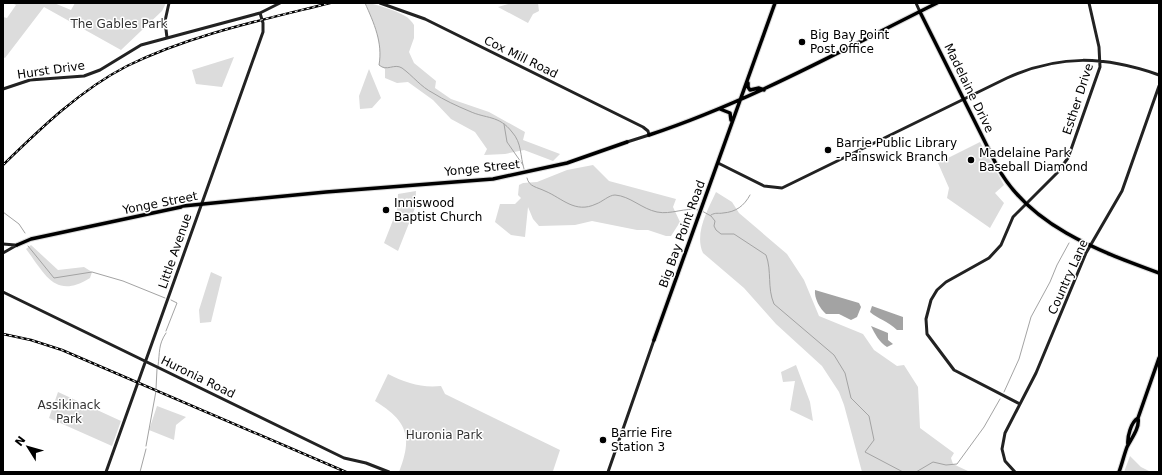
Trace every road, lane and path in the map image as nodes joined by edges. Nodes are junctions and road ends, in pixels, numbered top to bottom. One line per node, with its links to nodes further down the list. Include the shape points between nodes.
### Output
1 (169, 3): 10 (street, via 164,22)
2 (280, 3): 9 (street, Hurst Drive)
3 (380, 3): 21 (street, Cox Mill Road, via 425,19 643,127)
4 (775, 3): 13 (main road, Big Bay Point Road)
5 (916, 3): 8 (street)
6 (937, 3): 8 (main road, Yonge Street)
7 (1089, 3): 11 (street, Esther Drive, via 1099,43)
8 (920, 12): 16 (main road, Yonge Street); 17 (main road, Madelaine Drive)
9 (260, 13): 10 (street, Hurst Drive); 25 (street, Little Avenue, via 263,32)
10 (167, 38): 15 (street, Hurst Drive, via 134,48 101,70 84,76 30,80)
11 (1100, 60): 12 (street); 17 (street, via 1071,60 1036,66); 24 (street, Esther Drive, via 1098,77 1068,158 1057,173)
12 (1159, 75)
13 (748, 78): 16 (main road, via 747,86 750,90); 18 (main road, Big Bay Point Road)
14 (1159, 86): 28 (street, Country Lane, via 1122,191)
15 (3, 89)
16 (764, 90): 18 (main road, Yonge Street)
17 (963, 99): 23 (street, via 785,187 767,187); 24 (main road, Madelaine Drive, via 1000,172)
18 (740, 101): 19 (main road, Yonge Street); 20 (main road, Big Bay Point Road)
19 (720, 109): 20 (main road, via 731,115); 21 (main road, Yonge Street)
20 (730, 125): 23 (main road, Big Bay Point Road)
21 (649, 135): 22 (street, Yonge Street)
22 (627, 142): 25 (main road, Yonge Street, via 567,163 493,179)
23 (718, 163): 32 (main road, Big Bay Point Road)
24 (1026, 203): 28 (main road, Madelaine Drive, via 1041,218); 35 (street, Esther Drive, via 1013,217 1001,245 989,258 946,282 937,290 931,300 926,319 927,334 954,370)
25 (202, 204): 27 (main road, Yonge Street); 34 (street, Little Avenue)
26 (3, 244): 27 (street)
27 (17, 245): 29 (street, Yonge Street)
28 (1090, 246): 30 (main road, Madelaine Drive); 35 (street, Country Lane, via 1036,373)
29 (3, 253)
30 (1159, 273)
31 (3, 292): 34 (street, Huronia Road)
32 (654, 340): 38 (street, Big Bay Point Road)
33 (1159, 358): 40 (main road, via 1138,418 1134,420)
34 (146, 362): 36 (street, Little Avenue); 37 (street, Huronia Road, via 344,458)
35 (1020, 404): 39 (street, Country Lane, via 1002,440 1005,461)
36 (106, 472)
37 (389, 472)
38 (608, 472)
39 (1015, 472)
40 (1119, 472)

